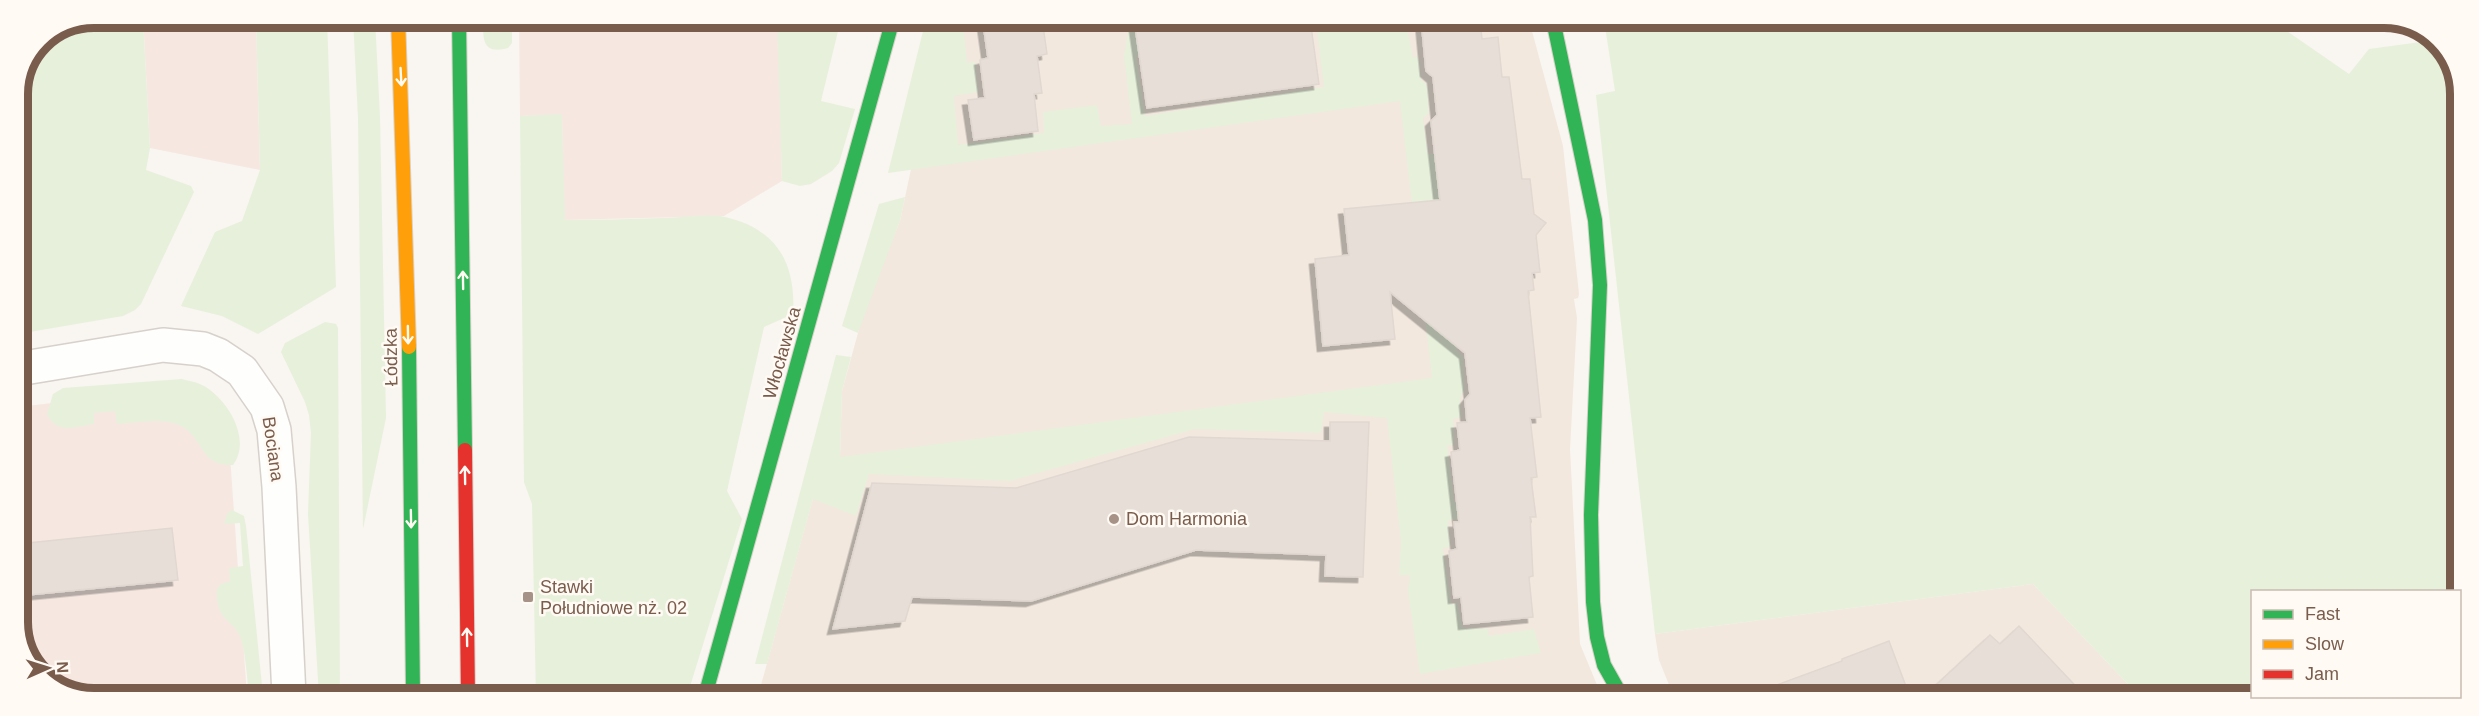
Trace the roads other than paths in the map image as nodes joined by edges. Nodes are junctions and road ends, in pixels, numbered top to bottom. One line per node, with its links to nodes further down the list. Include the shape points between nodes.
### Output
1 (399, 29): 7 (street, Łódzka, one-way to 7)
2 (459, 29): 8 (street, one-way to 2)
3 (890, 29): 9 (street, Włocławska)
4 (1554, 29): 10 (street, via 1595,220 1600,285 1591,515 1593,602 1604,665)
5 (29, 367): 6 (street, Bociana, via 184,345 218,355 242,372 267,407 274,430)
6 (289, 688)
7 (413, 688)
8 (468, 688)
9 (707, 688)
10 (1617, 688)

